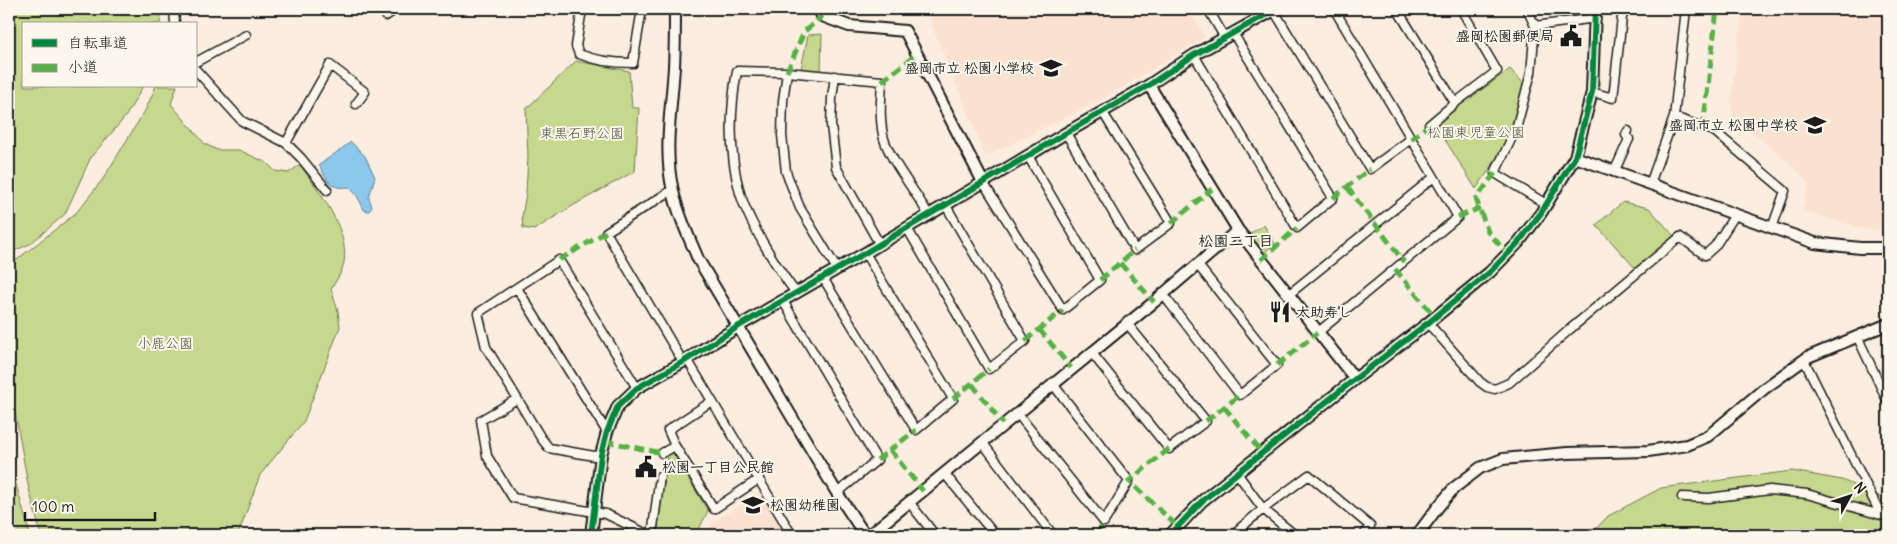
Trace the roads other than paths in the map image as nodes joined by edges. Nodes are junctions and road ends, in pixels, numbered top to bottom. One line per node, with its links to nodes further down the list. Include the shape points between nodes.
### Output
1 (174, 9): 17 (street)
2 (381, 9): 3 (street, via 386,16)
3 (396, 9)
4 (582, 9): 5 (street, via 576,46 579,54 598,60 633,63)
5 (642, 9)
6 (675, 9): 44 (street, via 669,117)
7 (820, 9): 41 (street, via 822,16 848,26 905,31)
8 (1208, 9): 20 (street)
9 (1274, 9): 20 (street); 35 (street, via 1370,169)
10 (1334, 9): 35 (street)
11 (1397, 9): 28 (street)
12 (1461, 9): 28 (street, via 1497,71)
13 (1527, 9): 18 (street)
14 (1626, 9): 27 (street, via 1622,18 1613,98)
15 (1686, 9): 31 (street)
16 (1596, 13): 18 (street); 27 (street)
17 (176, 22)
18 (1535, 26): 46 (street, via 1525,100 1516,129 1495,173)
19 (246, 35): 22 (street)
20 (1229, 36): 21 (street); 21 (street, via 1333,198 1297,228)
21 (1194, 55): 26 (street)
22 (198, 61)
23 (198, 72): 36 (street, via 242,121)
24 (788, 72): 25 (street); 56 (street, via 782,135 786,172 800,208); 59 (street, via 738,71 733,94 732,147 740,193 782,274)
25 (835, 76): 48 (street, via 882,81 881,121 885,140); 52 (street, via 831,125 836,167)
26 (1149, 86): 30 (street); 51 (street)
27 (1592, 92): 38 (street)
28 (1455, 103): 32 (street)
29 (356, 104): 36 (street, via 365,92 330,65)
30 (1102, 111): 34 (street); 34 (street, via 1171,223 1134,250)
31 (1674, 118): 42 (street); 50 (street, via 1714,132 1785,191)
32 (1429, 125)
33 (1628, 131): 39 (street, via 1629,139)
34 (1066, 132): 37 (street)
35 (1411, 139): 40 (street)
36 (286, 143): 43 (street)
37 (1028, 156): 41 (street); 41 (street, via 1100,280 1063,310)
38 (1575, 157): 39 (street); 46 (street)
39 (1615, 170): 42 (street)
40 (1434, 177): 61 (street); 67 (street, via 1458,218)
41 (984, 182): 45 (street)
42 (1650, 184): 47 (street)
43 (327, 190)
44 (672, 190): 66 (street, via 698,259); 71 (street, via 606,232)
45 (946, 204): 48 (street); 49 (street, via 1025,340 989,369)
46 (1546, 204): 64 (street, via 1518,243 1490,272)
47 (1735, 215): 50 (street); 64 (street, via 1715,246 1705,255 1680,237 1509,382 1495,389 1480,382)
48 (929, 216): 49 (street)
49 (907, 228): 52 (street)
50 (1772, 228): 53 (street, via 1815,243)
51 (1238, 230): 55 (street); 61 (street)
52 (880, 245): 54 (street)
53 (1888, 248)
54 (865, 253): 56 (street); 57 (street, via 953,400 916,430)
55 (1197, 264): 60 (street); 60 (street, via 1277,365 1240,395)
56 (837, 269): 57 (street)
57 (822, 278): 59 (street)
58 (517, 288): 74 (street, via 560,260); 75 (street, via 478,313 486,347); 79 (street)
59 (796, 293): 62 (street)
60 (1162, 293): 63 (street)
61 (1288, 295): 67 (street)
62 (783, 301): 66 (street); 88 (street, via 877,460)
63 (1126, 322): 69 (street); 69 (street, via 1206,421 1169,449)
64 (1428, 323): 72 (street)
65 (1888, 324): 68 (street)
66 (739, 326): 71 (street); 88 (street)
67 (1317, 333): 72 (street)
68 (1856, 336): 70 (street); 77 (street)
69 (1091, 352): 73 (street)
70 (1804, 360): 93 (street); 106 (street, via 1708,436 1687,445 1503,459 1480,468 1454,488)
71 (685, 361): 74 (street); 76 (street)
72 (1355, 379): 85 (street)
73 (1052, 384): 78 (street); 78 (street, via 1130,481 1104,522)
74 (637, 388): 79 (street, via 618,406)
75 (517, 399): 83 (street, via 549,448); 92 (street, via 481,420 488,456 513,498)
76 (712, 401): 81 (street, via 668,430); 87 (street)
77 (1888, 402)
78 (1017, 413): 80 (street)
79 (607, 432): 83 (street)
80 (982, 442): 84 (street); 101 (street)
81 (675, 446): 82 (street); 87 (street, via 714,509)
82 (662, 453)
83 (600, 455): 92 (street)
84 (944, 473): 90 (street); 100 (street)
85 (1237, 473): 91 (street); 102 (street, via 1202,501)
86 (660, 476): 95 (street)
87 (759, 479): 96 (street)
88 (838, 493): 97 (street)
89 (1682, 496): 93 (street, via 1709,498 1770,490 1807,494)
90 (909, 502): 98 (street); 99 (street)
91 (1263, 509): 103 (street); 104 (street); 105 (street, via 1309,475 1370,526)
92 (594, 511): 94 (street); 95 (street)
93 (1885, 515)
94 (590, 535)
95 (651, 535)
96 (792, 535)
97 (865, 535)
98 (869, 535)
99 (935, 535)
100 (995, 535)
101 (1054, 535)
102 (1170, 535)
103 (1232, 535)
104 (1295, 535)
105 (1364, 535)
106 (1417, 535)

